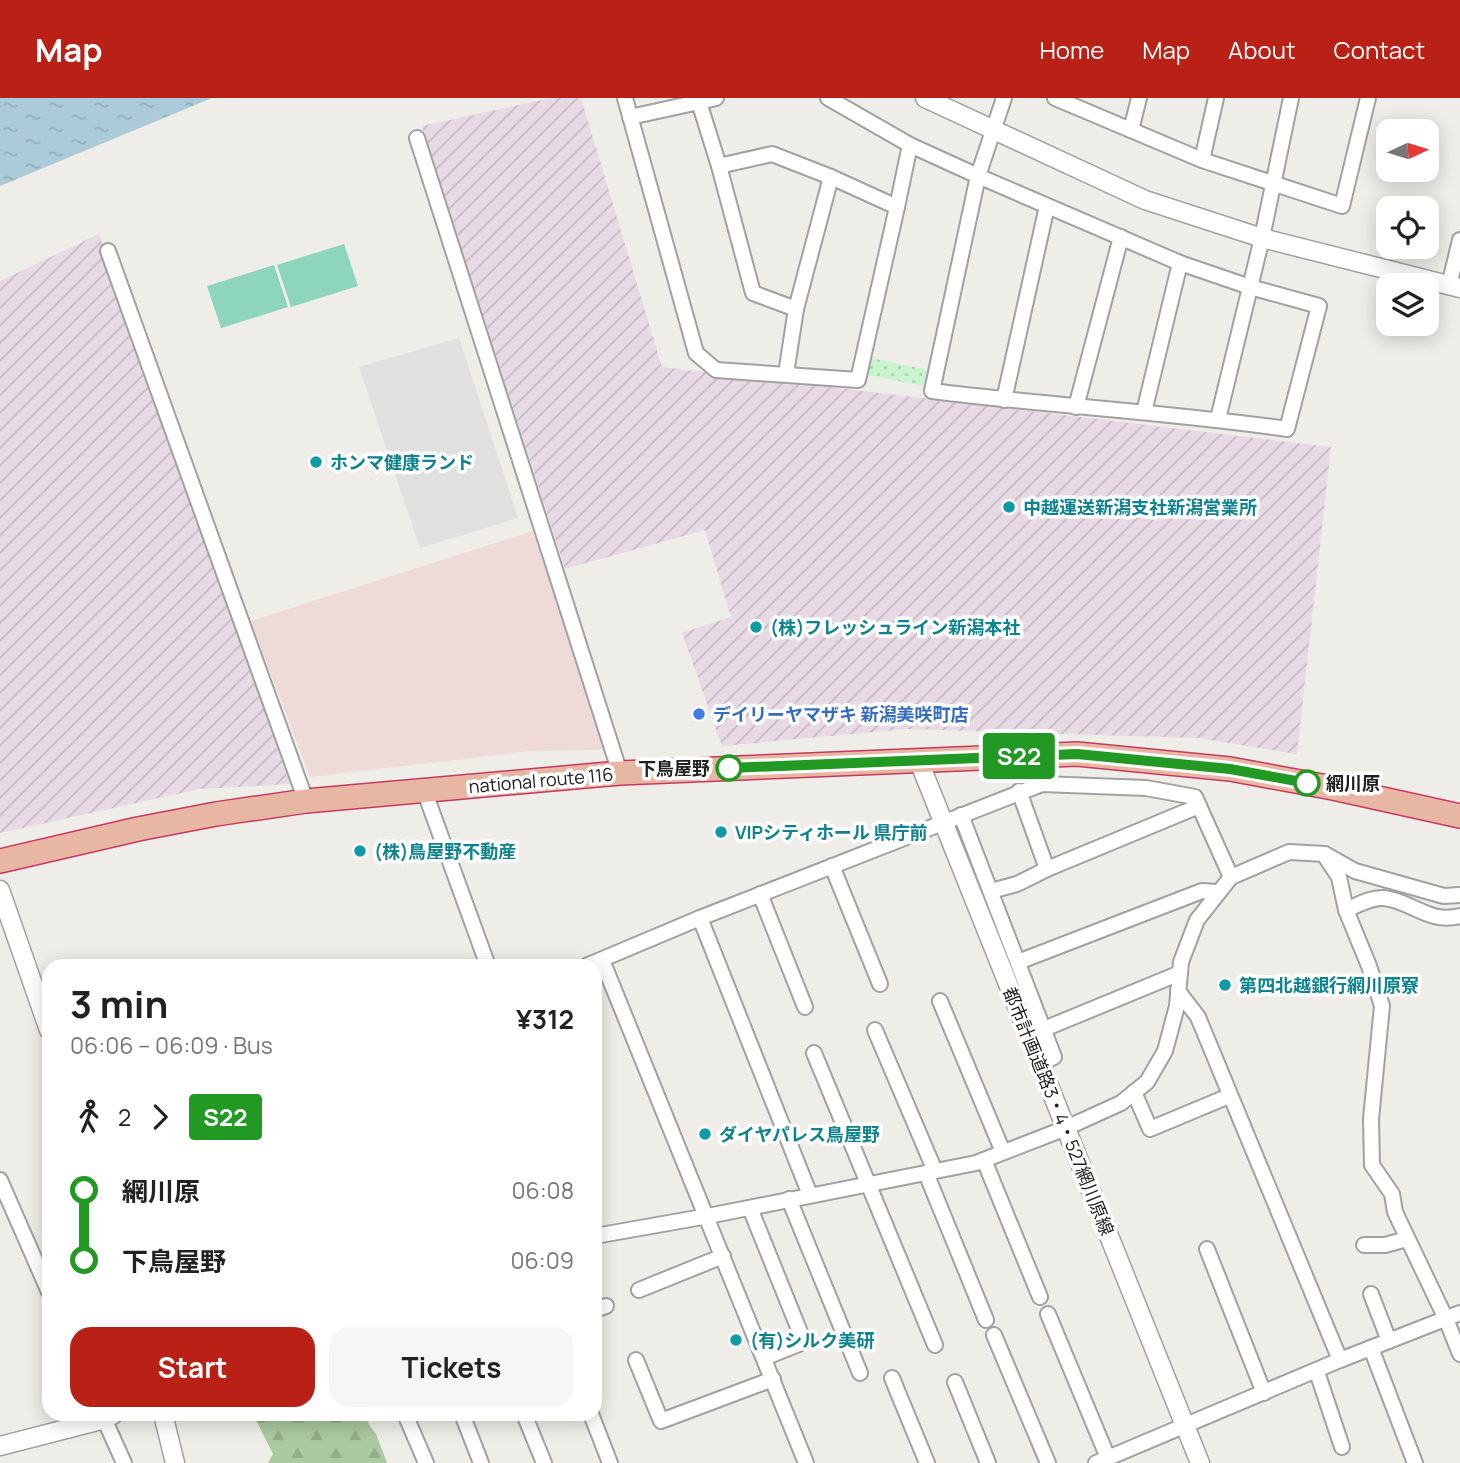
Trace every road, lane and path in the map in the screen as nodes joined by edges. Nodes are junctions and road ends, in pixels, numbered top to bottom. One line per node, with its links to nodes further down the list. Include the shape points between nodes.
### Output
1 (625, 98): 12 (street)
2 (716, 98): 11 (street)
3 (828, 98): 16 (street)
4 (925, 98): 14 (street)
5 (1004, 98): 14 (street)
6 (1139, 98): 13 (street)
7 (1216, 98): 17 (street)
8 (1291, 98): 21 (street)
9 (1368, 98): 21 (street, via 1342,206)
10 (1060, 99): 13 (street)
11 (699, 102): 12 (street); 18 (street)
12 (631, 117): 32 (street, via 696,353 716,370)
13 (1131, 130): 17 (street)
14 (993, 131): 19 (street); 25 (street, via 1145,200)
15 (417, 138): 38 (street)
16 (911, 145): 19 (street); 23 (street)
17 (1202, 160): 21 (street)
18 (719, 166): 20 (street, via 772,153); 31 (street, via 753,293)
19 (978, 176): 22 (street); 33 (street, via 932,391)
20 (831, 177): 23 (street); 31 (street)
21 (1274, 183): 25 (street)
22 (1047, 206): 24 (street); 33 (street)
23 (897, 207): 32 (street, via 858,380)
24 (1121, 237): 28 (street); 34 (street)
25 (1262, 238): 29 (street); 30 (street)
26 (1460, 240): 30 (street)
27 (108, 251): 41 (street)
28 (1180, 263): 29 (street); 35 (street)
29 (1250, 287): 36 (street); 36 (street, via 1319,306 1287,429)
30 (1455, 287)
31 (796, 309): 32 (street)
32 (786, 374)
33 (1004, 400): 34 (street)
34 (1076, 407): 35 (street)
35 (1144, 412): 36 (street)
36 (1218, 419)
37 (918, 759): 38 (highway, national route 116); 44 (highway, national route 116, via 1077,754 1230,769); 45 (street, 都市計画道路3・4・527網川原線)
38 (620, 774): 39 (highway, national route 116)
39 (424, 790): 41 (highway, national route 116); 59 (street)
40 (1019, 791): 42 (street, via 1042,784 1146,788 1195,797); 43 (street); 49 (street)
41 (306, 801): 47 (highway, national route 116, via 138,829)
42 (1199, 806): 49 (street); 50 (street)
43 (961, 816): 45 (street); 52 (street)
44 (1460, 816)
45 (943, 822): 48 (street); 71 (street, 都市計画道路3・4・527網川原線)
46 (1325, 854): 50 (street, via 1289,852); 55 (street, via 1355,871 1444,897); 56 (street, via 1339,877)
47 (0, 861)
48 (832, 866): 54 (street); 63 (street)
49 (1047, 869): 52 (street)
50 (1231, 877): 53 (street)
51 (0, 890): 67 (street)
52 (990, 891): 61 (street)
53 (1217, 892): 61 (street, via 1202,891); 62 (street, via 1197,920)
54 (761, 894): 58 (street); 66 (street)
55 (1460, 895)
56 (1346, 910): 57 (street, via 1384,898 1429,916); 85 (street, via 1382,1006 1371,1119 1372,1165 1392,1194)
57 (1460, 916)
58 (700, 918): 60 (street); 80 (street)
59 (485, 959)
60 (602, 960): 83 (street)
61 (1018, 962): 68 (street)
62 (1180, 973): 64 (street); 68 (street)
63 (880, 984)
64 (1178, 990): 72 (street, via 1166,1051 1147,1082); 73 (street, via 1198,1017)
65 (940, 1001): 75 (street)
66 (805, 1007)
67 (42, 1010)
68 (1044, 1029): 71 (street, via 1054,1057)
69 (875, 1030): 77 (street)
70 (814, 1053): 79 (street)
71 (1040, 1064): 74 (street, 都市計画道路3・4・527網川原線)
72 (1134, 1092): 73 (street, via 1150,1129); 74 (street)
73 (1229, 1096): 104 (street)
74 (1066, 1128): 75 (street); 118 (street, 都市計画道路3・4・527網川原線)
75 (1003, 1152): 76 (street)
76 (984, 1160): 77 (street); 92 (street)
77 (931, 1172): 79 (street); 96 (street)
78 (0, 1180): 89 (street)
79 (870, 1184): 80 (street); 99 (street)
80 (810, 1195): 81 (street)
81 (789, 1199): 82 (street); 106 (street)
82 (750, 1208): 83 (street); 102 (street, via 804,1342)
83 (708, 1216): 84 (street); 88 (street)
84 (602, 1235)
85 (1407, 1239): 86 (street); 95 (street)
86 (1364, 1245)
87 (1207, 1249): 110 (street)
88 (723, 1256): 90 (street); 102 (street)
89 (42, 1276)
90 (639, 1290)
91 (1371, 1294): 98 (street)
92 (1040, 1297)
93 (1460, 1313): 95 (street)
94 (1048, 1314): 121 (street)
95 (1446, 1318): 98 (street); 101 (street)
96 (986, 1320)
97 (994, 1335): 131 (street)
98 (1389, 1341): 100 (street)
99 (935, 1345)
100 (1371, 1348): 104 (street); 133 (street)
101 (1460, 1354)
102 (764, 1358): 108 (street)
103 (636, 1360): 108 (street, via 661,1421)
104 (1340, 1360): 105 (street)
105 (1317, 1372): 110 (street); 120 (street)
106 (860, 1373)
107 (892, 1378): 129 (street)
108 (773, 1379): 128 (street)
109 (955, 1382): 130 (street)
110 (1264, 1393): 118 (street)
111 (89, 1421): 119 (street)
112 (109, 1421): 122 (street)
113 (165, 1421): 123 (street)
114 (408, 1421): 124 (street)
115 (464, 1421): 125 (street)
116 (527, 1421): 126 (street)
117 (594, 1421): 127 (street)
118 (1185, 1426): 121 (street); 132 (street, 都市計画道路3・4・527網川原線)
119 (0, 1446)
120 (1342, 1447)
121 (1102, 1461)
122 (124, 1463)
123 (176, 1463)
124 (426, 1463)
125 (481, 1463)
126 (544, 1463)
127 (610, 1463)
128 (806, 1463)
129 (927, 1463)
130 (988, 1463)
131 (1048, 1463)
132 (1200, 1463)
133 (1415, 1463)

